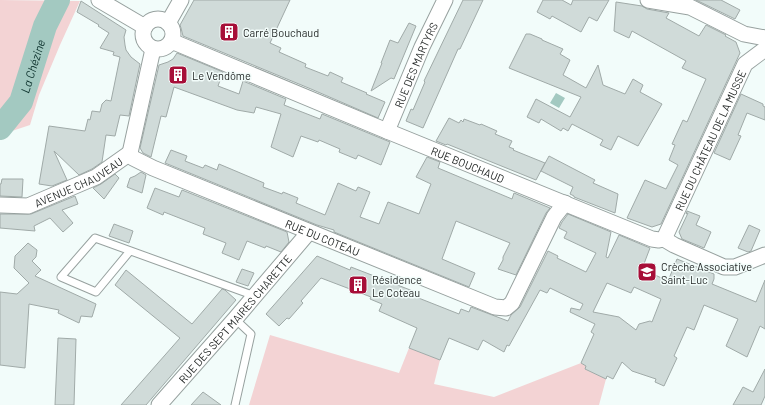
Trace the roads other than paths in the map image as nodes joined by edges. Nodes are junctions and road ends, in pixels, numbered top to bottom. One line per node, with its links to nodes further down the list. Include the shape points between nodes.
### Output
1 (99, 0): 6 (street)
2 (181, 0): 5 (street)
3 (445, 0): 11 (street, RUE DES MARTYRS, via 422,47)
4 (648, 0): 7 (street, via 690,7 744,34)
5 (168, 23): 6 (street, via 156,19 148,22); 8 (street, via 173,30)
6 (145, 27): 10 (street, via 144,40)
7 (765, 38)
8 (172, 40): 10 (street, via 163,49); 11 (street, RUE BOUCHAUD)
9 (765, 48): 16 (street, RUE DU CHÂTEAU DE LA MUSSE, via 744,64)
10 (153, 49): 12 (street)
11 (387, 131): 13 (street, RUE BOUCHAUD)
12 (130, 153): 14 (street, AVENUE CHAUVEAU, via 96,177 28,206); 15 (street, RUE DU COTEAU, via 141,163)
13 (565, 203): 15 (street, RUE DU COTEAU, via 554,217 512,303 506,308 496,307); 16 (street, RUE BOUCHAUD, via 652,239)
14 (0, 205)
15 (310, 232): 19 (street, RUE DES SEPT MAIRES CHARETTE)
16 (664, 239): 18 (street, RUE BOUCHAUD, via 724,267 735,267)
17 (130, 251): 17 (lane, via 95,238 61,277 96,292); 19 (lane)
18 (765, 255)
19 (255, 296): 20 (street, RUE DES SEPT MAIRES CHARETTE)
20 (235, 319): 21 (street, RUE DES SEPT MAIRES CHARETTE); 22 (lane, via 251,334)
21 (160, 405)
22 (235, 405)

